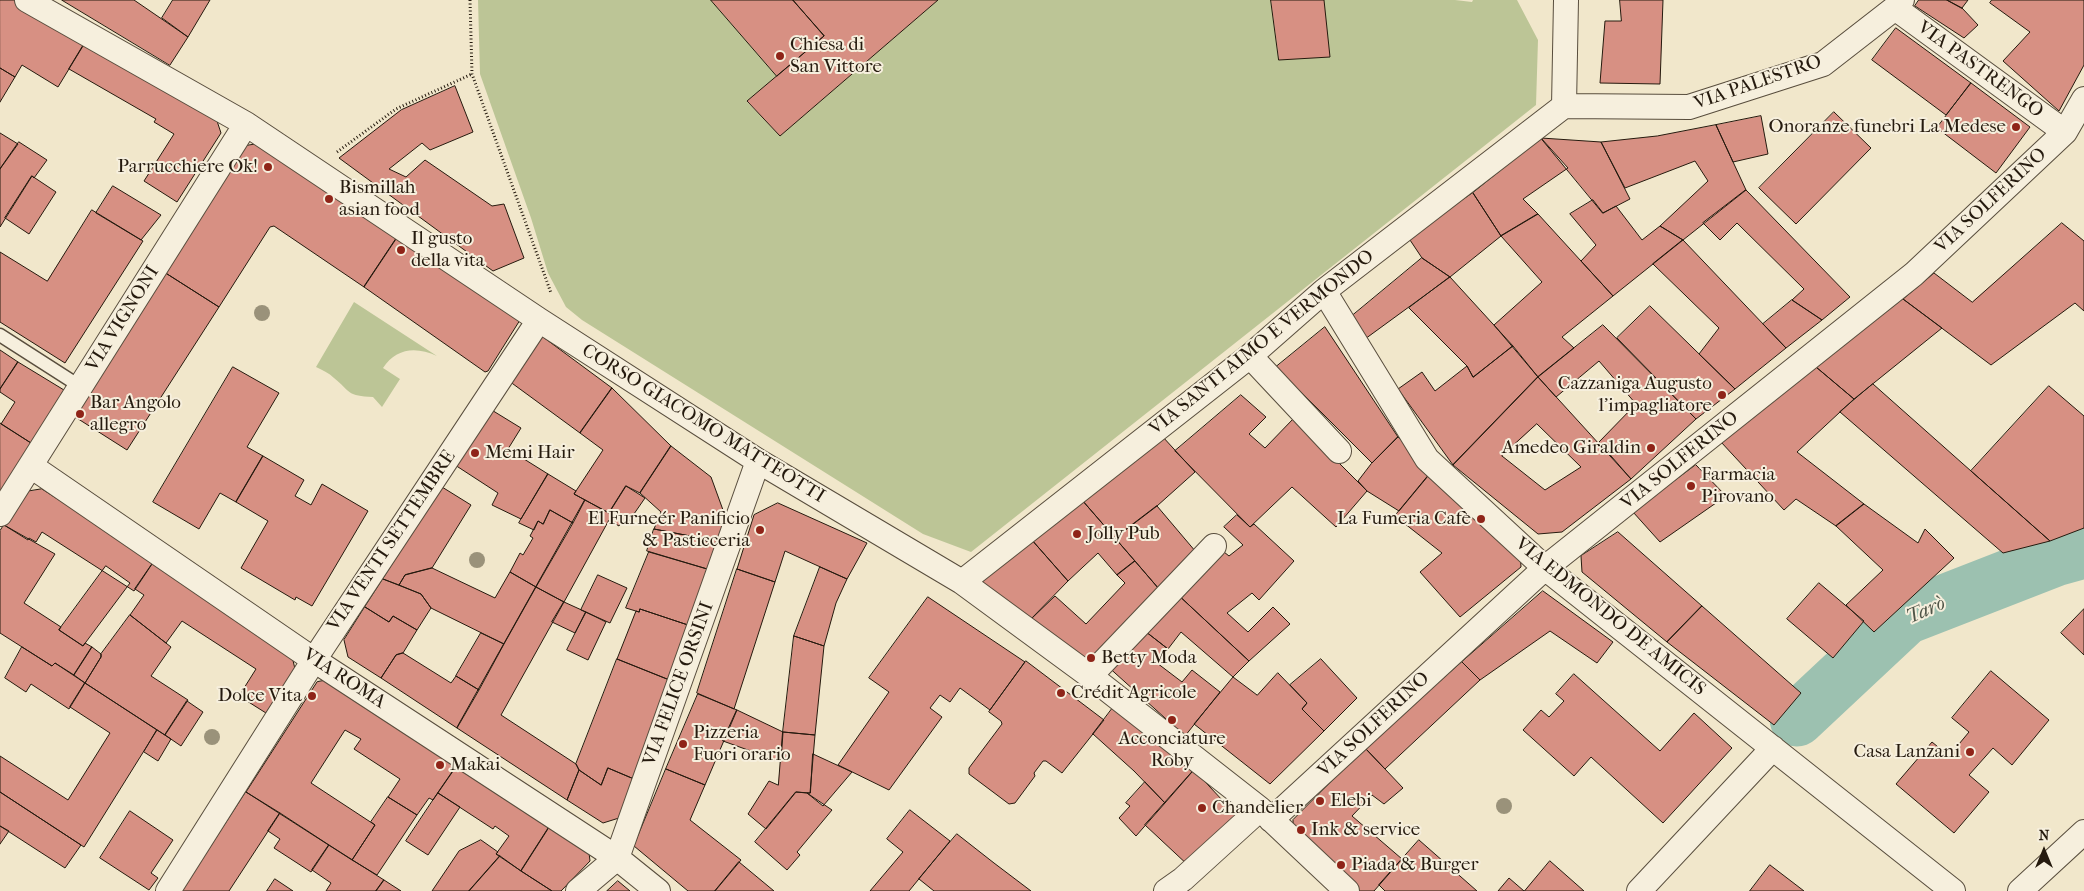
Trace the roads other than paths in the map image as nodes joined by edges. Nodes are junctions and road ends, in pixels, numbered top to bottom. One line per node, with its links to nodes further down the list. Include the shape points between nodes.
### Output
1 (27, 0): 6 (street, CORSO GIACOMO MATTEOTTI)
2 (1566, 0): 5 (street)
3 (1898, 4): 5 (street, VIA PALESTRO, via 1823,64 1689,107); 7 (street, VIA PASTRENGO)
4 (2084, 99): 7 (street, VIA SOLFERINO)
5 (1564, 106): 8 (street, VIA SANTI AIMO E VERMONDO)
6 (246, 124): 9 (street, CORSO GIACOMO MATTEOTTI); 12 (street, VIA VIGNONI)
7 (2065, 132): 18 (street, VIA SOLFERINO, via 1914,274)
8 (1324, 291): 11 (street, VIA SANTI AIMO E VERMONDO); 18 (street, VIA EDMONDO DE AMICIS, via 1427,459)
9 (540, 320): 14 (street, CORSO GIACOMO MATTEOTTI); 20 (street, VIA VENTI SETTEMBRE)
10 (0, 335): 12 (lane)
11 (1250, 356): 13 (street); 19 (street, VIA SANTI AIMO E VERMONDO)
12 (81, 387): 15 (street, VIA VIGNONI)
13 (1339, 451)
14 (758, 461): 19 (street, CORSO GIACOMO MATTEOTTI); 25 (street, VIA FELICE ORSINI)
15 (31, 466): 16 (street, VIA VIGNONI); 20 (street, VIA ROMA)
16 (0, 514)
17 (1214, 546): 21 (street)
18 (1545, 568): 22 (street, VIA EDMONDO DE AMICIS); 23 (street, VIA SOLFERINO)
19 (962, 582): 21 (street, CORSO GIACOMO MATTEOTTI)
20 (314, 660): 25 (street, VIA ROMA); 26 (street, VIA VENTI SETTEMBRE)
21 (1090, 676): 23 (street, CORSO GIACOMO MATTEOTTI)
22 (1773, 748): 31 (street); 32 (street, VIA EDMONDO DE AMICIS)
23 (1265, 814): 29 (street, VIA SOLFERINO); 30 (street, CORSO GIACOMO MATTEOTTI)
24 (2084, 832): 33 (street)
25 (617, 858): 27 (street); 28 (street, VIA ROMA)
26 (168, 891)
27 (578, 891)
28 (658, 891)
29 (1166, 891)
30 (1347, 891)
31 (1639, 891)
32 (1953, 891)
33 (2020, 891)

